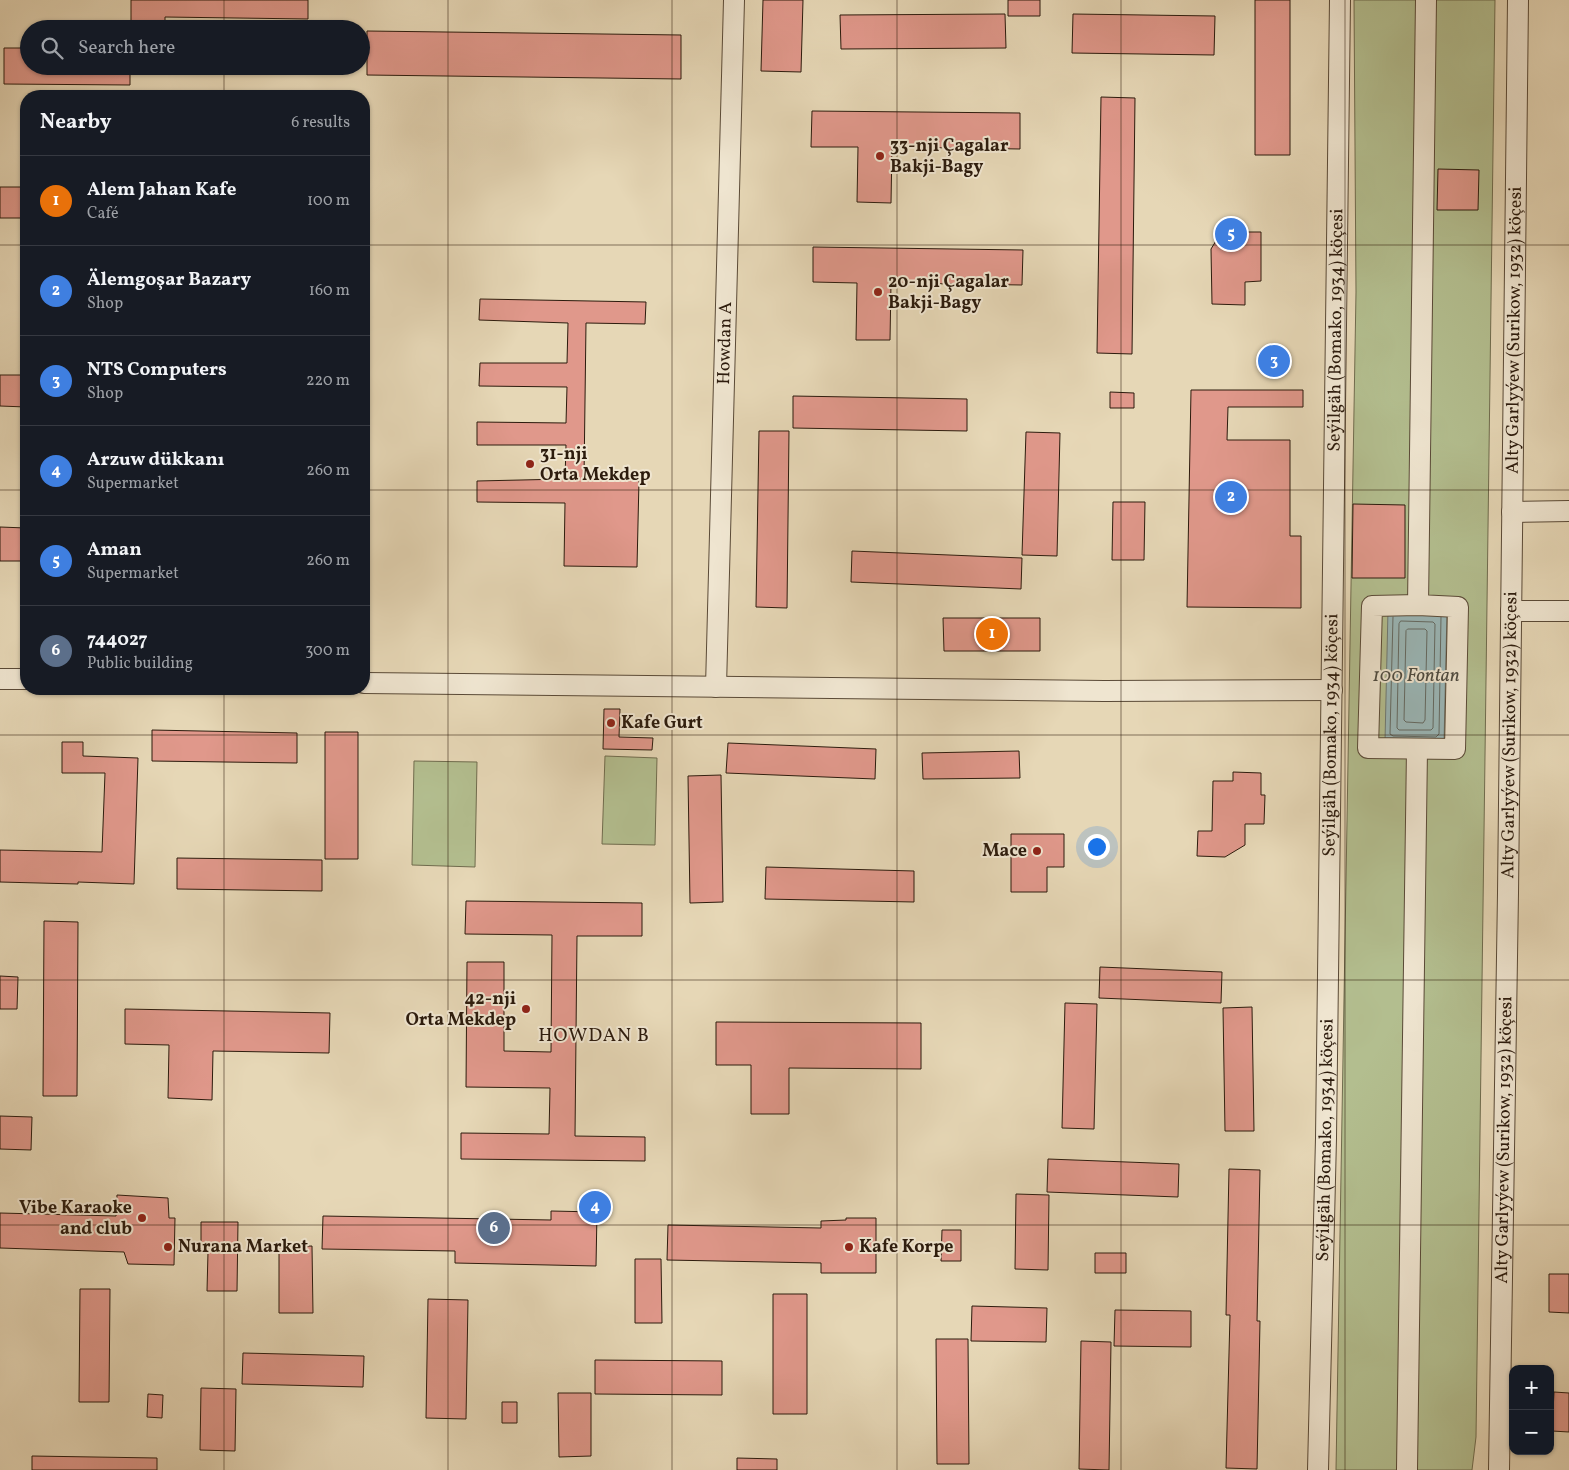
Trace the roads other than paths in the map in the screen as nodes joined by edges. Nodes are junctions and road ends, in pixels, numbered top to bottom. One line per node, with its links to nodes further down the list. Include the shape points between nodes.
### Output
1 (734, 0): 13 (street, Howdan A)
2 (1340, 0): 14 (street, Seýilgäh (Bomako, 1934) köçesi)
3 (1426, 0): 7 (street)
4 (1518, 0): 5 (street, Alty Garlyýew (Surikow, 1932) köçesi)
5 (1512, 512): 6 (street); 8 (street, Alty Garlyýew (Surikow, 1932) köçesi)
6 (1569, 512)
7 (1418, 605): 15 (street, via 1458,607 1455,748); 15 (street, via 1372,606 1368,748)
8 (1511, 611): 9 (street); 18 (street, Alty Garlyýew (Surikow, 1932) köçesi)
9 (1569, 611)
10 (0, 679): 11 (street)
11 (20, 679)
12 (370, 683): 13 (street)
13 (716, 687): 14 (street)
14 (1332, 690): 16 (street, Seýilgäh (Bomako, 1934) köçesi)
15 (1417, 749): 17 (street)
16 (1318, 1470)
17 (1407, 1470)
18 (1500, 1470)

